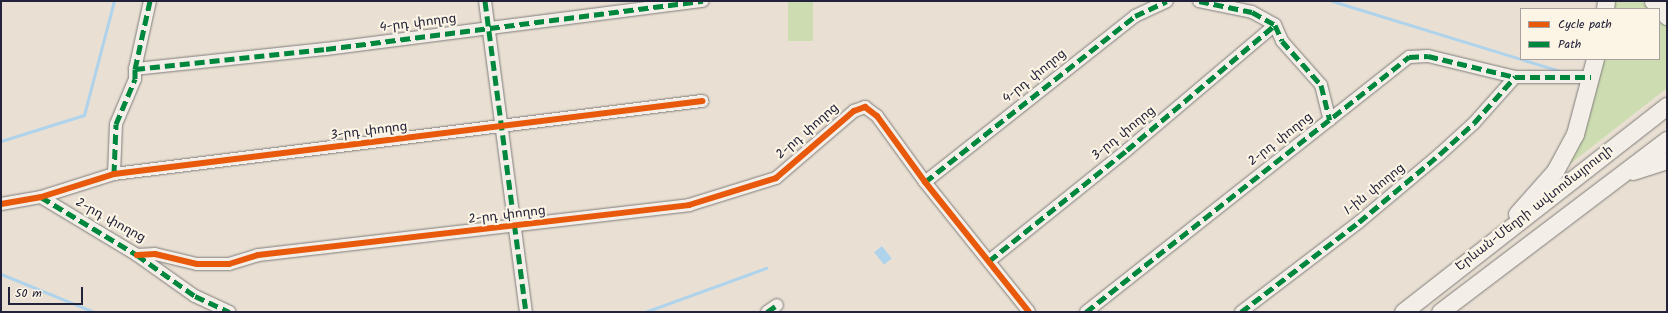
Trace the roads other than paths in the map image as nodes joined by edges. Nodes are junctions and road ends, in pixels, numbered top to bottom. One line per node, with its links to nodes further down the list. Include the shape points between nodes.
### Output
1 (150, 1): 11 (street)
2 (485, 1): 9 (street)
3 (703, 1): 9 (street, 4-րդ փողոց)
4 (1167, 1): 22 (street, 4-րդ փողոց, via 1136,16)
5 (1199, 1): 8 (street, via 1252,12)
6 (1660, 8): 7 (highway)
7 (1667, 16)
8 (1275, 25): 16 (street, via 1282,41 1320,85); 28 (street, 3-րդ փողոց, via 1127,150)
9 (489, 30): 11 (street, 4-րդ փողոց); 17 (street)
10 (1596, 60): 12 (highway)
11 (135, 70): 20 (street, via 135,79 116,124)
12 (1591, 76): 13 (street, 2-րդ փողոց); 26 (highway, via 1575,134 1555,171 1518,212)
13 (1515, 77): 16 (street, 2-րդ փողոց, via 1428,56 1409,57); 35 (street, 1-ին փողոց, via 1474,123 1440,154 1359,222)
14 (702, 101): 17 (street, 3-րդ փողոց)
15 (1667, 106): 26 (highway, Երևան-Մեղրի ավտոմայրուղի)
16 (1330, 120): 34 (street, 2-րդ փողոց)
17 (501, 127): 20 (street, 3-րդ փողոց); 25 (street)
18 (1667, 140): 21 (highway, Երևան-Մեղրի ավտոմայրուղի)
19 (1667, 160): 21 (highway)
20 (114, 174): 23 (street, 3-րդ փողոց)
21 (1622, 175): 37 (highway, Երևան-Մեղրի ավտոմայրուղի)
22 (926, 182): 25 (street, 2-րդ փողոց, via 877,116 865,106 854,111 776,178 746,189 689,205); 28 (street)
23 (41, 197): 24 (street, 3-րդ փողոց); 27 (street, 2-րդ փողոց)
24 (1, 204)
25 (514, 226): 27 (street, 2-րդ փողոց, via 258,255 229,264 197,264 155,254); 31 (street)
26 (1506, 232): 36 (highway, Երևան-Մեղրի ավտոմայրուղի)
27 (137, 255): 30 (street, via 195,296)
28 (989, 261): 33 (street)
29 (777, 304): 32 (street)
30 (230, 312)
31 (526, 312)
32 (767, 312)
33 (1029, 312)
34 (1086, 312)
35 (1241, 312)
36 (1403, 312)
37 (1440, 312)

